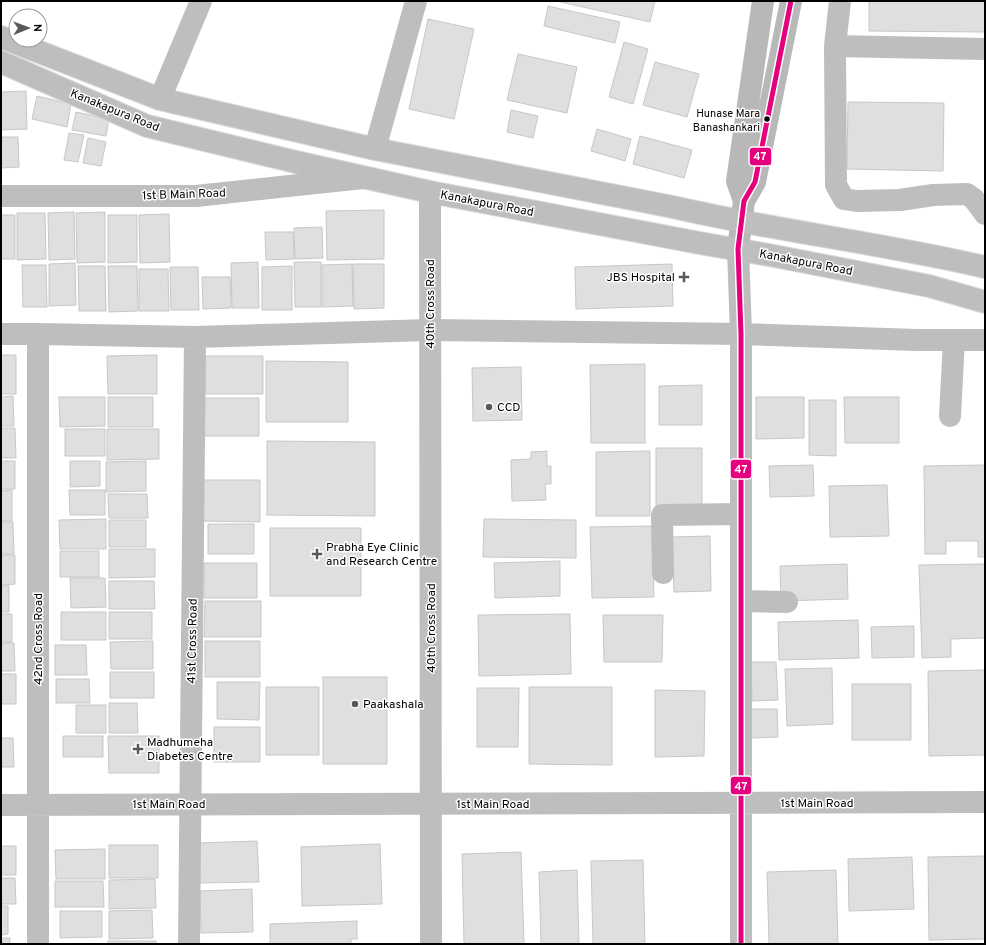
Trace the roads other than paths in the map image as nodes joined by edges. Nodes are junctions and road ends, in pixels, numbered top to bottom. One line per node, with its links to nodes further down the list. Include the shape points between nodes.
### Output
1 (201, 1): 10 (street)
2 (416, 1): 11 (street)
3 (763, 1): 15 (main road, via 737,181)
4 (791, 1): 15 (main road, via 755,182)
5 (840, 1): 7 (street)
6 (1, 37): 10 (street)
7 (835, 46): 8 (street); 16 (street, via 836,185 844,199 900,200 934,194 966,194 974,199)
8 (985, 49)
9 (1, 62): 12 (street, Kanakapura Road, via 146,126)
10 (160, 99): 11 (street)
11 (375, 149): 17 (street)
12 (367, 178): 13 (street, Kanakapura Road); 14 (street, 1st B Main Road, via 196,196)
13 (430, 192): 18 (street, Kanakapura Road); 21 (street, 40th Cross Road)
14 (5, 194)
15 (744, 201): 17 (main road)
16 (985, 214)
17 (742, 222): 18 (main road); 19 (street, via 939,256)
18 (738, 249): 20 (street, Kanakapura Road, via 929,286); 24 (street)
19 (985, 267)
20 (985, 302)
21 (430, 330): 24 (street); 25 (street); 36 (street, 40th Cross Road)
22 (1, 334): 23 (street)
23 (38, 334): 25 (street); 38 (street, 42nd Cross Road)
24 (741, 334): 26 (street); 29 (street)
25 (195, 337): 35 (street, 41st Cross Road)
26 (954, 340): 27 (street); 28 (street)
27 (985, 340)
28 (950, 416)
29 (741, 514): 30 (street, via 662,515); 31 (street)
30 (663, 573)
31 (741, 601): 32 (street); 34 (street)
32 (787, 602)
33 (985, 802): 34 (street, 1st Main Road)
34 (741, 803): 36 (street, 1st Main Road); 42 (street)
35 (190, 804): 36 (street, 1st Main Road); 38 (street, 1st Main Road); 40 (street, 41st Cross Road)
36 (431, 804): 41 (street, 40th Cross Road)
37 (1, 805): 38 (street, 1st Main Road)
38 (38, 805): 39 (street, 42nd Cross Road)
39 (38, 944)
40 (189, 944)
41 (431, 944)
42 (741, 944)

